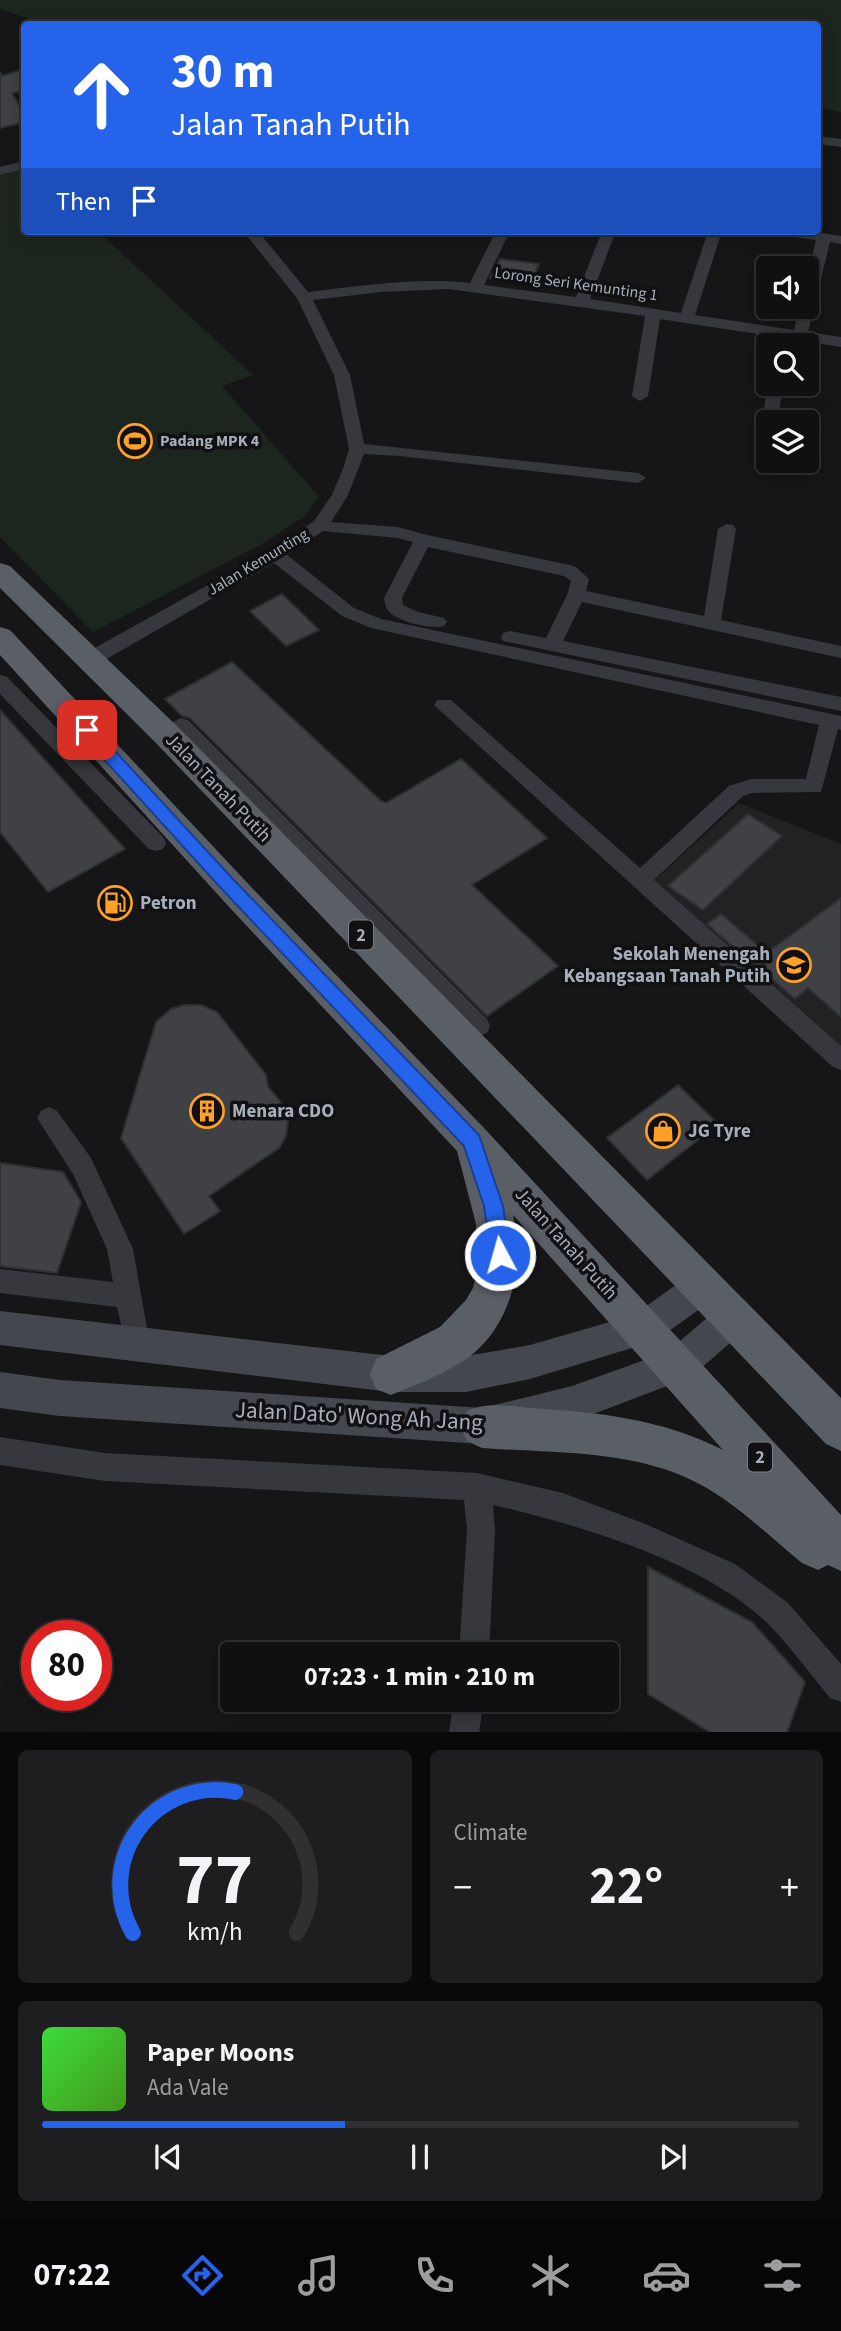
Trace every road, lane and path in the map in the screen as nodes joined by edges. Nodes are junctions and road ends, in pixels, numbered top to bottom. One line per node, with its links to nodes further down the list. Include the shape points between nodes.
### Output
1 (821, 140): 2 (street)
2 (841, 143)
3 (21, 166): 4 (street)
4 (0, 171)
5 (254, 235): 13 (street, Jalan Kemunting)
6 (501, 235): 12 (street)
7 (607, 235): 14 (street)
8 (714, 235): 16 (street)
9 (810, 235): 10 (street)
10 (824, 237): 11 (street); 18 (street)
11 (841, 240)
12 (475, 288): 13 (street, Lorong Seri Kemunting 1, via 425,285); 14 (street, Lorong Seri Kemunting 1)
13 (304, 298): 22 (street, Jalan Kemunting, via 342,375)
14 (581, 302): 15 (street, Lorong Seri Kemunting 1)
15 (653, 313): 16 (street, Lorong Seri Kemunting 1); 21 (street)
16 (687, 318): 17 (street, Lorong Seri Kemunting 1)
17 (756, 333)
18 (800, 333)
19 (819, 338): 20 (street, Lorong Seri Kemunting 1)
20 (841, 342)
21 (640, 396)
22 (357, 449): 23 (street); 24 (street, Jalan Kemunting, via 340,495)
23 (638, 478)
24 (320, 525): 26 (street, via 338,531 406,531); 27 (street, Jalan Kemunting)
25 (727, 529): 30 (street)
26 (423, 540): 29 (street, via 570,571 580,579); 32 (street, via 393,598 395,608 413,617)
27 (275, 555): 34 (street, Jalan Kemunting); 37 (street, via 348,612 377,624)
28 (0, 572): 34 (highway, Jalan Tanah Putih / 2)
29 (576, 595): 30 (street); 32 (street)
30 (711, 626): 33 (street)
31 (0, 638): 35 (highway, Jalan Tanah Putih / 2)
32 (551, 646): 37 (street)
33 (841, 652)
34 (89, 660): 38 (highway, Jalan Tanah Putih / 2)
35 (13, 680): 39 (street); 44 (highway, Jalan Tanah Putih / 2, via 213,869)
36 (444, 705): 40 (street)
37 (837, 716): 40 (street, via 814,787 751,786 736,791)
38 (173, 729): 41 (street); 46 (highway, Jalan Tanah Putih / 2)
39 (156, 843)
40 (640, 880): 42 (street)
41 (479, 1026)
42 (841, 1060)
43 (49, 1118): 47 (street, via 82,1166 115,1237)
44 (472, 1141): 50 (highway, Jalan Tanah Putih / 2); 53 (highway, via 498,1230 500,1255 492,1290 462,1335)
45 (0, 1281): 47 (street)
46 (703, 1286): 48 (highway, Jalan Tanah Putih / 2); 50 (main road)
47 (129, 1296): 51 (street)
48 (734, 1317): 52 (main road, Jalan Dato' Wong Ah Jang); 56 (highway, Jalan Tanah Putih / 2)
49 (0, 1328): 51 (main road)
50 (643, 1329): 52 (highway, Jalan Tanah Putih / 2); 53 (main road, via 530,1362 466,1374)
51 (137, 1345): 53 (main road)
52 (678, 1365): 55 (main road, Jalan Dato' Wong Ah Jang, via 572,1404); 59 (highway, Jalan Tanah Putih / 2)
53 (391, 1374)
54 (0, 1390): 55 (main road, Jalan Dato' Wong Ah Jang, via 73,1399)
55 (482, 1426): 60 (highway, via 615,1436 669,1450 722,1473)
56 (841, 1429)
57 (0, 1451): 58 (street, via 105,1467)
58 (477, 1487): 61 (street, via 481,1556); 62 (street, via 563,1507 725,1574 778,1613)
59 (841, 1548)
60 (841, 1566)
61 (475, 1642)
62 (841, 1687)
63 (467, 1712): 64 (street)
64 (464, 1732)

